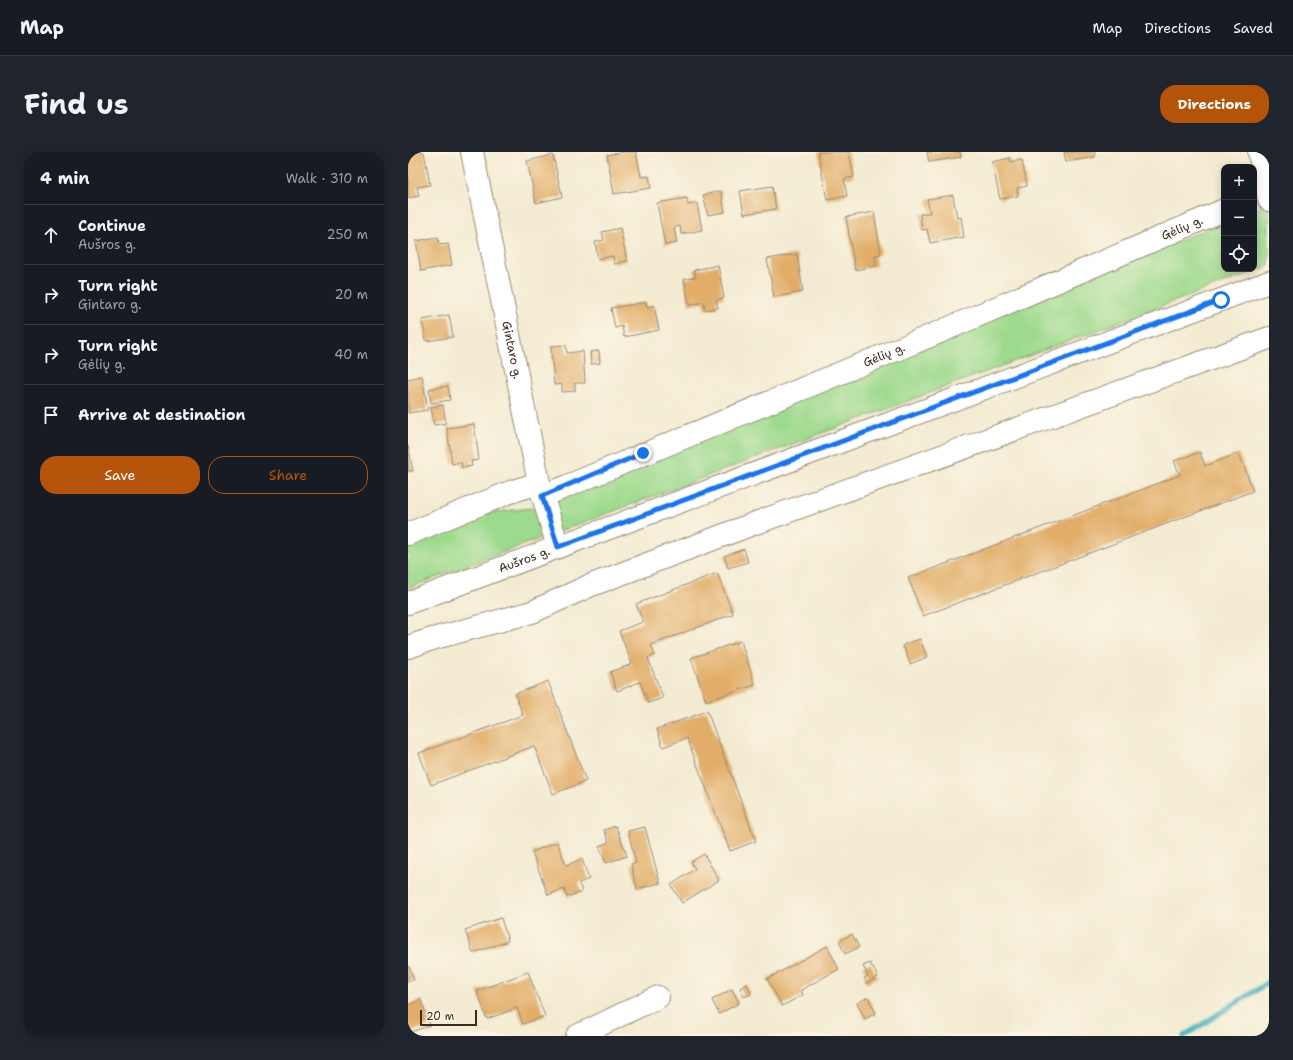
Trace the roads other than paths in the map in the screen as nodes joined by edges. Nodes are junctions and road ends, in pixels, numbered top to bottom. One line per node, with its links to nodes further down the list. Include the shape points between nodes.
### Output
1 (472, 152): 7 (street, Gintaro g.)
2 (1259, 152): 3 (street)
3 (1263, 197)
4 (1221, 211): 7 (street, Gėlių g., via 942,331)
5 (1269, 282): 9 (street, Aušros g.)
6 (1269, 338): 11 (street, via 738,530 589,586 532,612)
7 (541, 489): 8 (street, Gėlių g., via 510,492); 9 (street, Gintaro g.)
8 (408, 534)
9 (558, 547): 10 (street, Aušros g.)
10 (408, 603)
11 (408, 648)
12 (658, 997): 13 (street)
13 (578, 1036)

